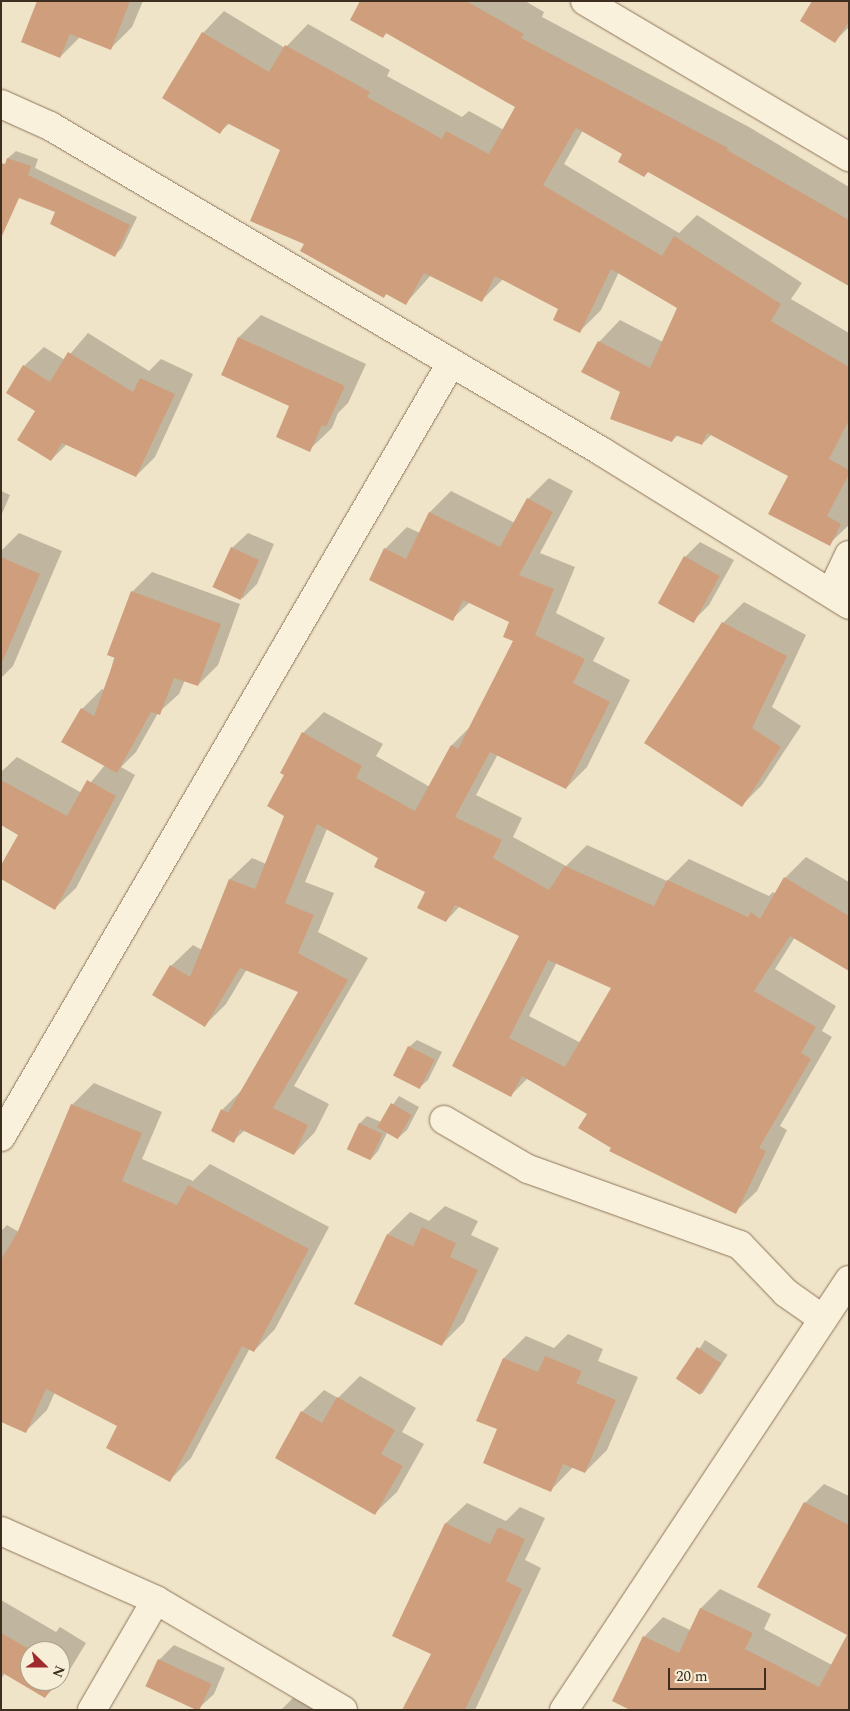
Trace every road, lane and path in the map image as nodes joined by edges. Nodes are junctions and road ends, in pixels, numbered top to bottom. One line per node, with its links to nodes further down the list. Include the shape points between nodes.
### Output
1 (586, 1): 3 (street)
2 (1, 104): 4 (street, via 50,126)
3 (849, 157)
4 (450, 365): 6 (street, via 601,451); 8 (street)
5 (849, 554): 6 (street)
6 (840, 599)
7 (444, 1120): 10 (street, via 528,1169 740,1245 786,1293)
8 (1, 1137)
9 (849, 1280): 10 (street)
10 (823, 1319): 15 (street)
11 (1, 1531): 12 (street)
12 (156, 1600): 13 (street); 14 (street)
13 (92, 1710)
14 (343, 1710)
15 (564, 1710)

